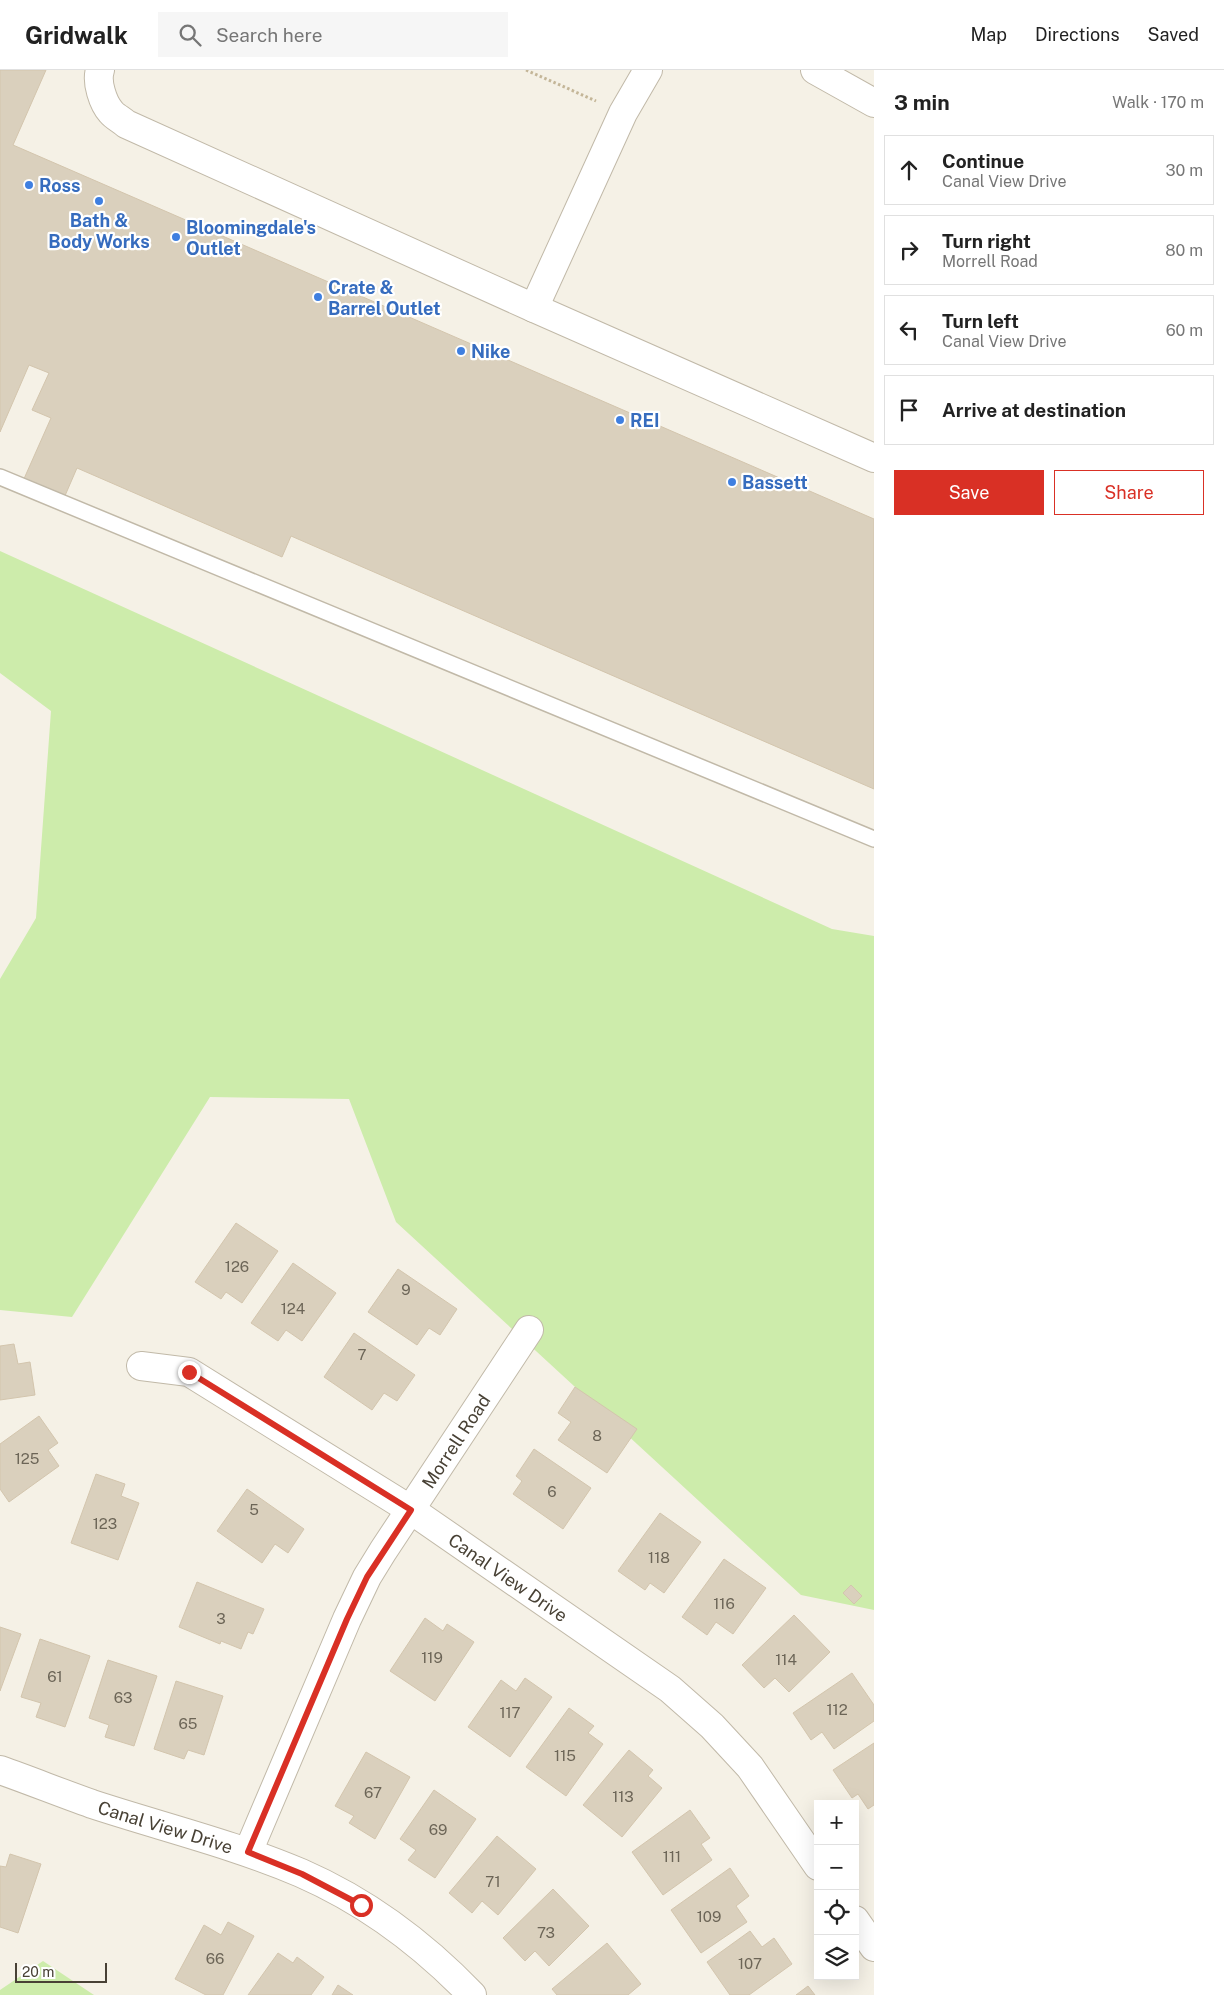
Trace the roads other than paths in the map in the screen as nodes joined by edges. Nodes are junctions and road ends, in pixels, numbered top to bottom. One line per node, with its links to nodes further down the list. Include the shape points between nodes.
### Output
1 (100, 70): 5 (street, via 101,92 110,111 126,124)
2 (648, 70): 5 (street, via 623,113)
3 (815, 70): 4 (street)
4 (874, 103)
5 (534, 308): 6 (street)
6 (874, 458)
7 (0, 477): 8 (lane)
8 (874, 839)
9 (529, 1330): 11 (street, Morrell Road)
10 (140, 1366): 11 (street, Canal View Drive, via 189,1372)
11 (411, 1510): 13 (street, Morrell Road, via 367,1577); 14 (street, Canal View Drive, via 670,1689 712,1726 750,1767)
12 (0, 1770): 13 (street, Canal View Drive, via 93,1804)
13 (248, 1852): 17 (street, Canal View Drive, via 302,1874 361,1905 423,1949)
14 (814, 1860)
15 (859, 1926): 16 (street)
16 (874, 1947)
17 (472, 1995)

